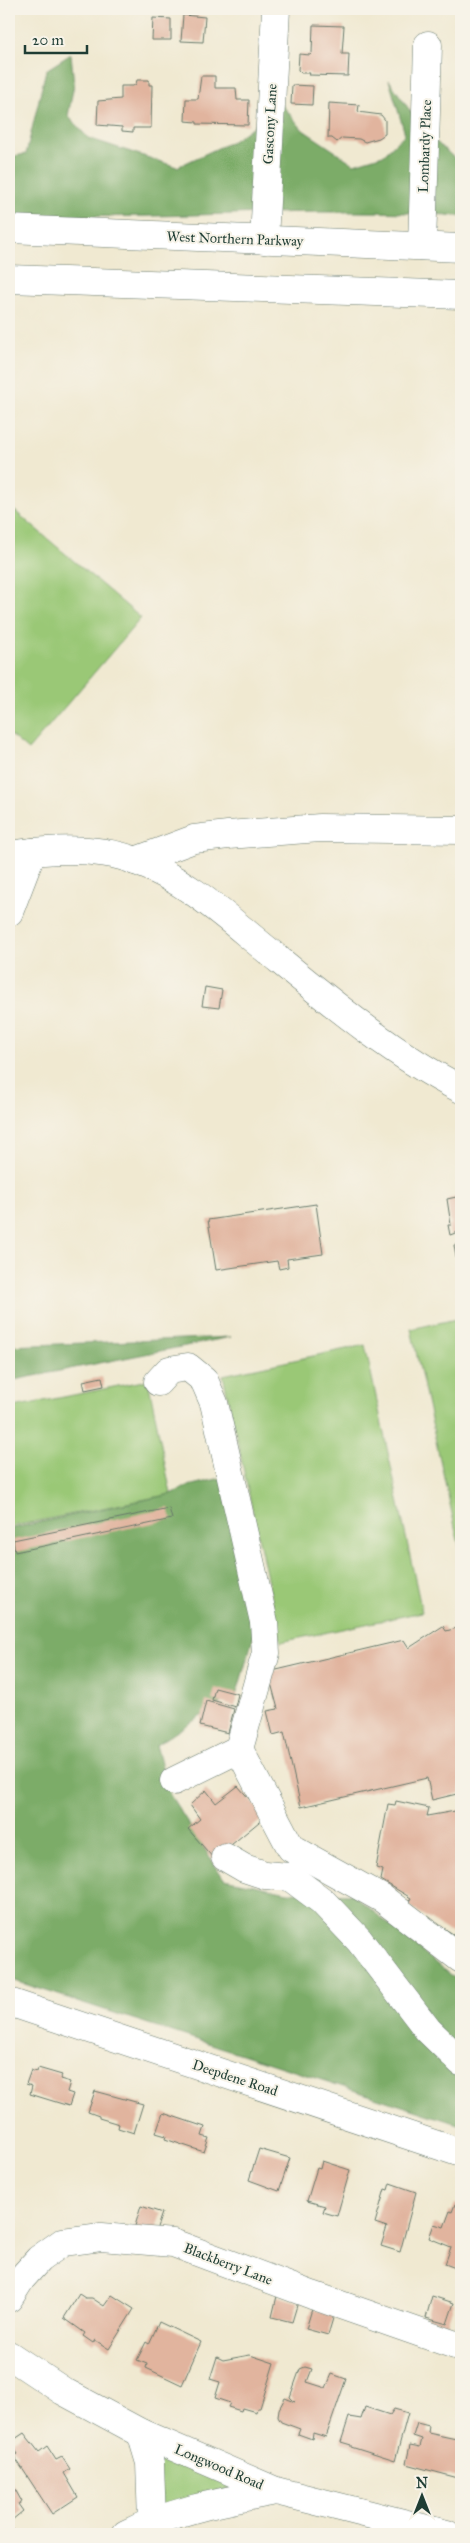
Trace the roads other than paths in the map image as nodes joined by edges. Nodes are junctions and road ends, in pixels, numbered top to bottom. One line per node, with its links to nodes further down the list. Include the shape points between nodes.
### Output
1 (276, 9): 4 (street, Gascony Lane)
2 (428, 45): 5 (street, Lombardy Place)
3 (9, 229): 4 (street, West Northern Parkway)
4 (264, 240): 5 (street, West Northern Parkway)
5 (422, 246): 6 (street, West Northern Parkway)
6 (461, 248)
7 (9, 279): 8 (street)
8 (461, 295)
9 (461, 830): 11 (street, via 320,828 228,835 194,839)
10 (20, 853): 11 (street, via 73,850); 12 (street)
11 (136, 861): 13 (street, via 186,885 319,993 413,1060)
12 (9, 912)
13 (461, 1089)
14 (158, 1382): 15 (street, via 169,1370 188,1367 204,1380 214,1404 264,1622 266,1653)
15 (239, 1749): 16 (street); 17 (street, via 291,1848)
16 (174, 1781)
17 (300, 1852): 19 (street); 20 (street, via 383,1899)
18 (225, 1857): 19 (street, via 244,1868)
19 (290, 1877): 22 (street, via 322,1902 353,1934 428,2030)
20 (461, 1959)
21 (9, 2002): 23 (street, Deepdene Road)
22 (461, 2062)
23 (461, 2153)
24 (9, 2298): 25 (street, Blackberry Lane, via 39,2260 63,2242 101,2237 173,2243)
25 (461, 2347)
26 (9, 2355): 27 (street, Longwood Road, via 63,2391)
27 (141, 2433): 28 (street, Longwood Road); 29 (street, via 150,2463)
28 (276, 2491): 29 (street, via 213,2503); 31 (street, Longwood Road)
29 (152, 2522): 30 (street)
30 (126, 2534)
31 (447, 2534)

